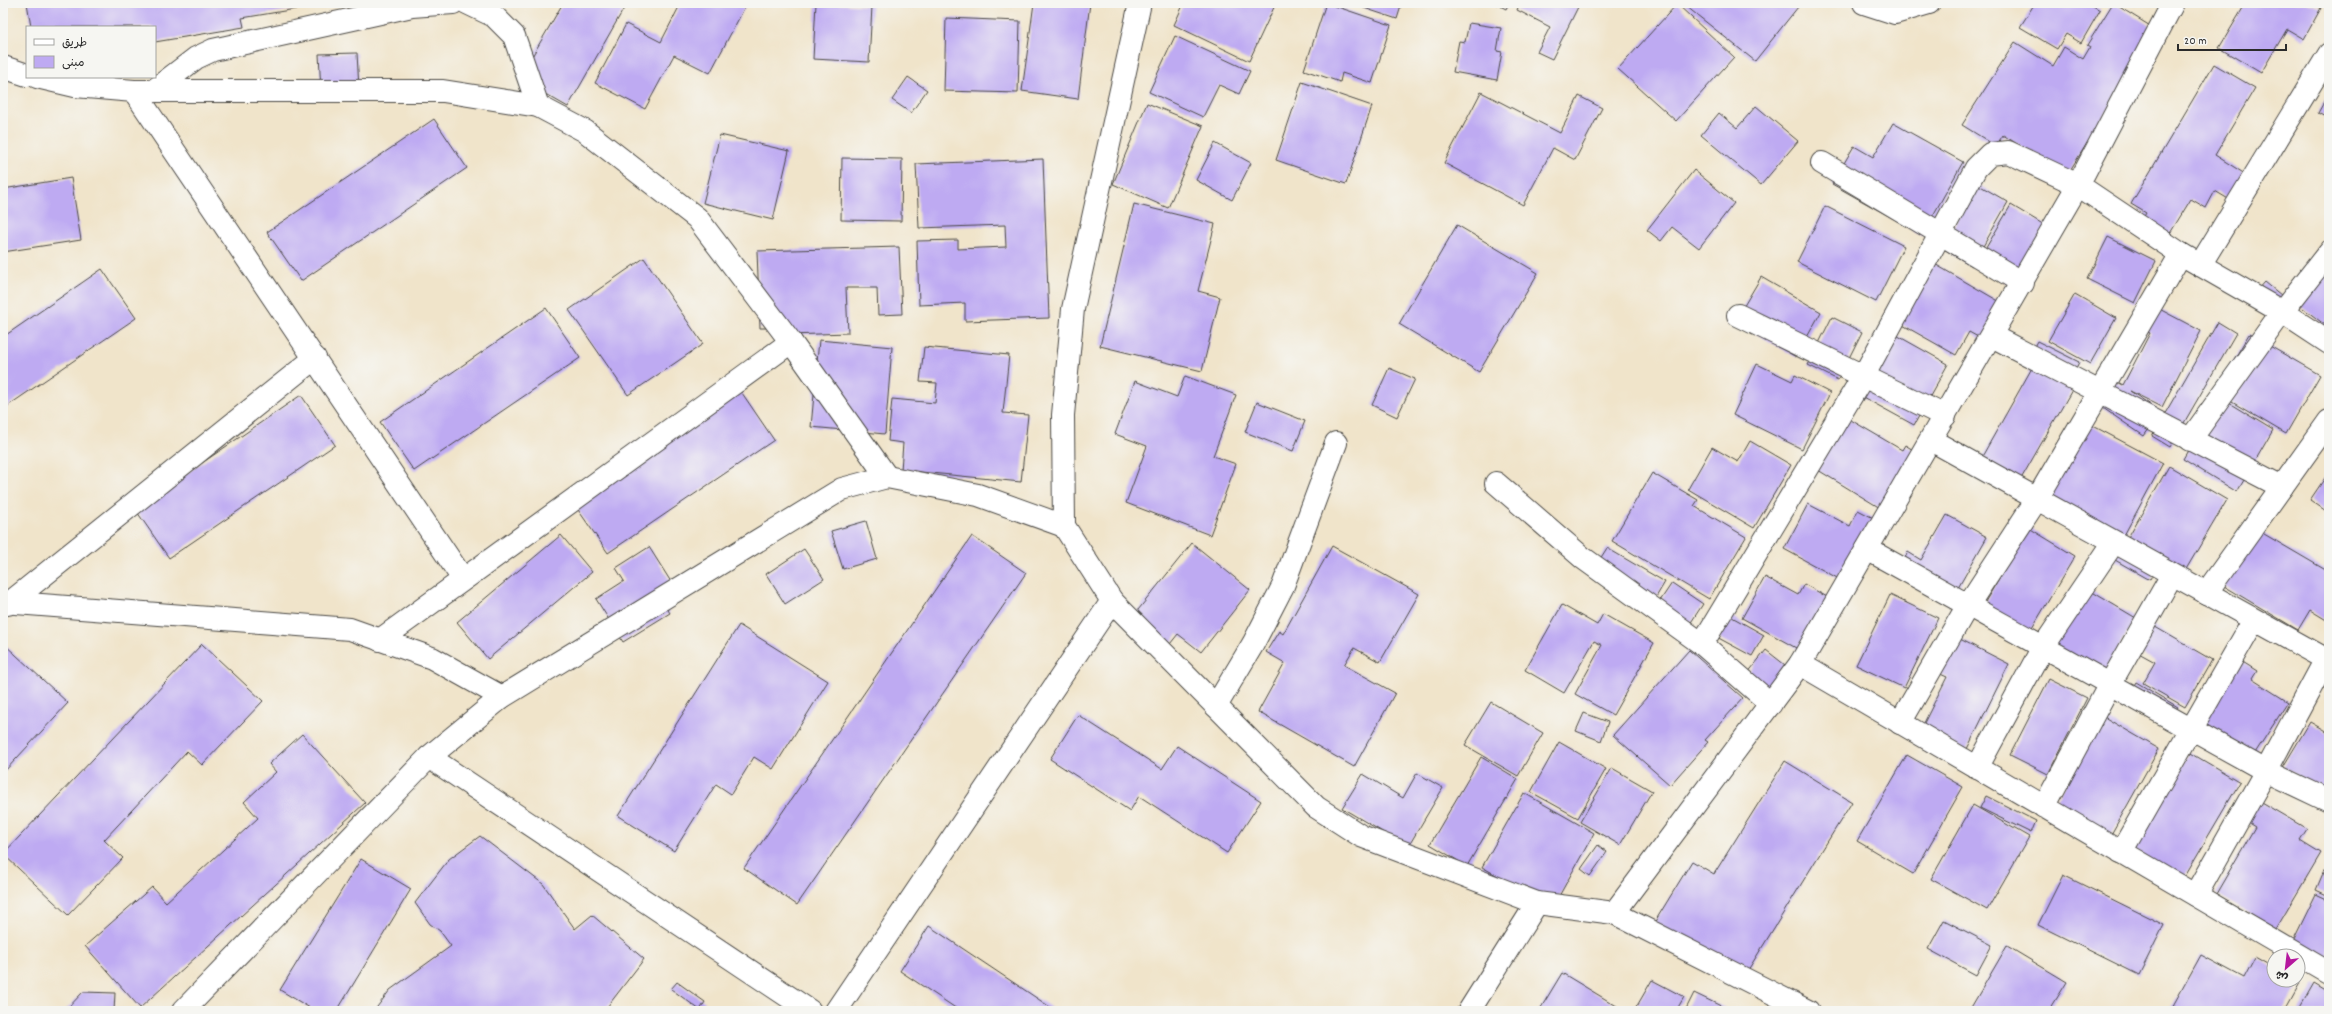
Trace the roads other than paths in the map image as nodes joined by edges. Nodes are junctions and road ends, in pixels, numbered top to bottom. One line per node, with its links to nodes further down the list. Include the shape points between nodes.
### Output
1 (453, 3): 11 (street, via 412,6 213,50)
2 (467, 3): 12 (street, via 494,16 514,36)
3 (1140, 3): 36 (street, via 1073,309 1063,415)
4 (1864, 3): 5 (street, via 1895,13)
5 (1929, 3)
6 (2173, 3): 14 (street)
7 (2329, 54): 17 (street)
8 (3, 67): 9 (street)
9 (26, 74)
10 (41, 78): 11 (street, via 75,86)
11 (144, 91): 12 (street, via 443,91); 24 (street)
12 (538, 106): 22 (street, via 585,131 697,218)
13 (1822, 163): 15 (street)
14 (2078, 185): 15 (street, via 2008,152 1990,154 1976,168); 17 (street); 18 (street)
15 (1940, 235): 18 (street); 25 (street)
16 (2329, 252): 19 (street)
17 (2190, 260): 19 (street); 26 (street)
18 (2022, 283): 21 (street)
19 (2282, 312): 23 (street); 30 (street)
20 (1738, 315): 25 (street)
21 (1992, 336): 26 (street); 27 (street)
22 (791, 342): 32 (street); 40 (street)
23 (2329, 343)
24 (315, 358): 40 (street); 43 (street)
25 (1864, 375): 27 (street); 47 (street)
26 (2100, 393): 30 (street); 35 (street)
27 (1945, 416): 29 (street)
28 (2329, 421): 34 (street)
29 (1931, 440): 35 (street); 38 (street)
30 (2190, 440): 34 (street)
31 (1336, 443): 54 (street, via 1282,586 1253,644)
32 (888, 477): 36 (street, via 978,495); 52 (street, via 842,489)
33 (1496, 483): 47 (street, via 1583,558)
34 (2282, 488): 41 (street)
35 (2037, 499): 37 (street); 44 (street)
36 (1064, 526): 42 (street)
37 (2114, 542): 39 (street); 48 (street)
38 (1867, 549): 44 (street); 50 (street)
39 (2172, 575): 41 (street); 51 (street)
40 (463, 579): 46 (street)
41 (2206, 593): 45 (street)
42 (1112, 601): 54 (street); 69 (street)
43 (6, 603): 46 (street, via 350,629)
44 (1968, 605): 48 (street); 55 (street)
45 (2254, 620): 49 (street); 56 (street)
46 (380, 640): 52 (street, via 432,658)
47 (1702, 644): 53 (street)
48 (2043, 647): 51 (street); 58 (street)
49 (2327, 660): 59 (street)
50 (1800, 664): 53 (street); 55 (street)
51 (2110, 684): 56 (street); 61 (street)
52 (502, 697): 57 (street)
53 (1771, 704): 65 (street)
54 (1216, 706): 64 (street, via 1316,807 1361,836)
55 (1900, 723): 58 (street)
56 (2192, 730): 59 (street); 62 (street)
57 (429, 757): 67 (street); 68 (street)
58 (1977, 768): 61 (street)
59 (2266, 771): 60 (street); 63 (street)
60 (2329, 801)
61 (2044, 807): 62 (street)
62 (2121, 852): 63 (street)
63 (2196, 895): 66 (street)
64 (1537, 903): 65 (street); 70 (street)
65 (1614, 913): 71 (street)
66 (2329, 972)
67 (183, 1011)
68 (810, 1011)
69 (836, 1011)
70 (1469, 1011)
71 (1808, 1011)

